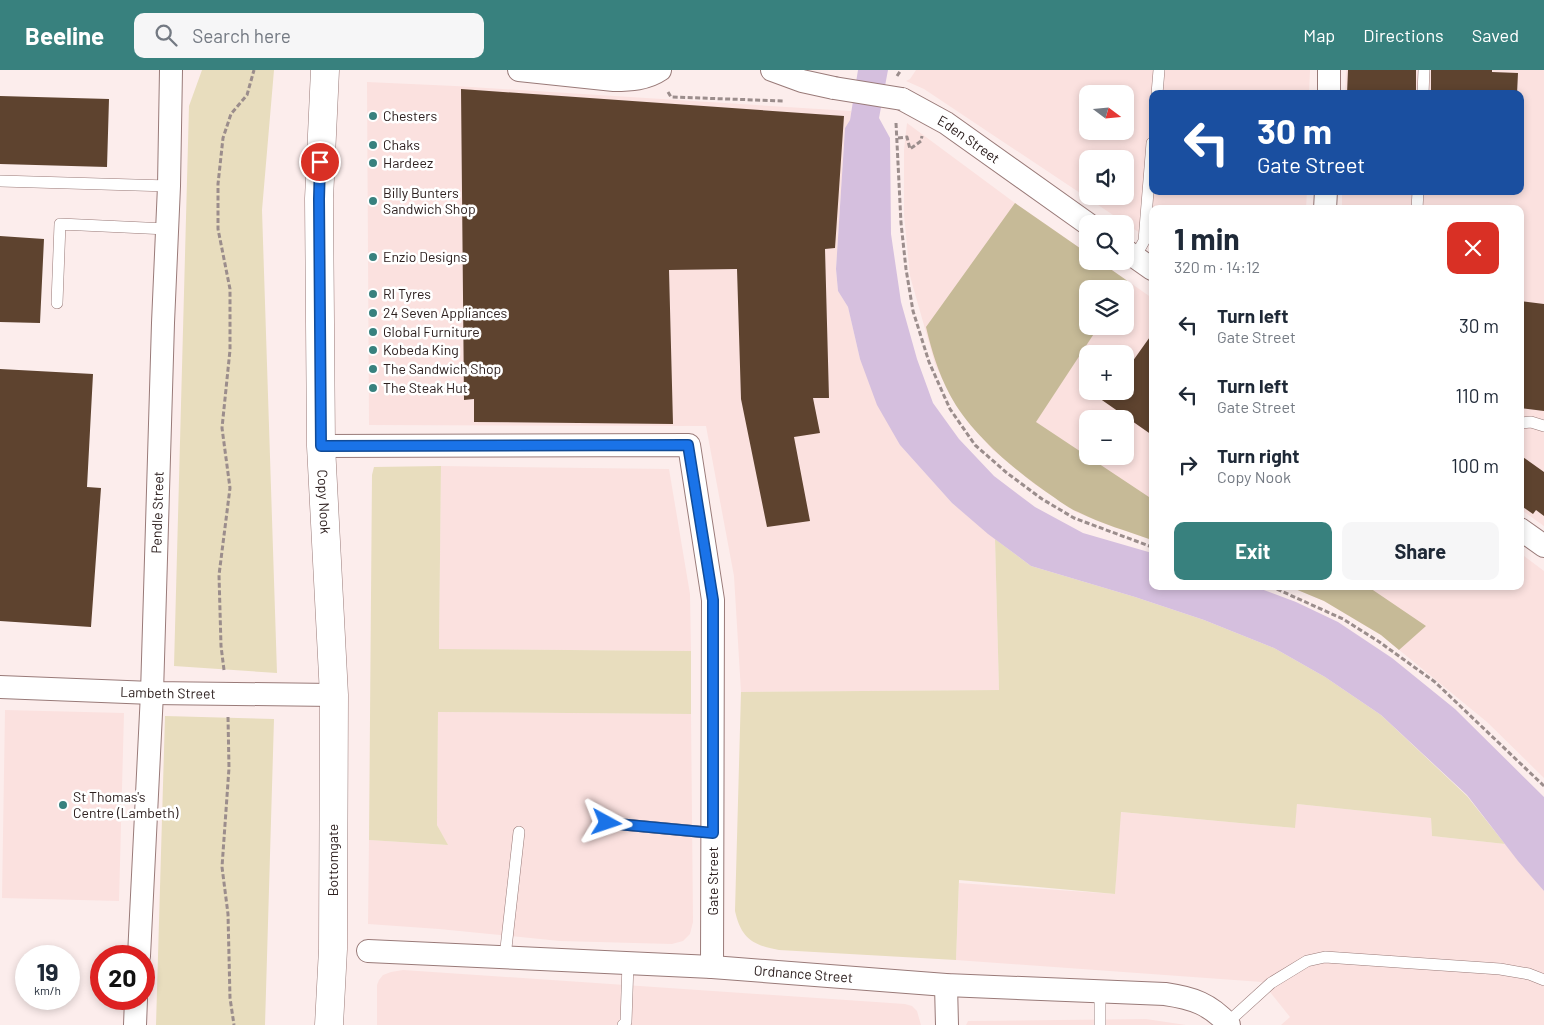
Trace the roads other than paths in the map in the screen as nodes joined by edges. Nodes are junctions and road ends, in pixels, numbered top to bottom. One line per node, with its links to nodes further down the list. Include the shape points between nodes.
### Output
1 (171, 70): 14 (street, Pendle Street)
2 (325, 70): 21 (highway, Copy Nook, via 319,199)
3 (530, 70): 8 (street, via 614,80 645,77)
4 (772, 70): 15 (street, Eden Street, bridge, via 802,81 897,99 946,122)
5 (1159, 70): 9 (lane)
6 (1329, 70): 10 (street)
7 (1424, 70): 11 (lane)
8 (659, 71)
9 (1157, 90)
10 (1329, 90)
11 (1423, 90)
12 (1149, 180): 17 (lane, via 1144,241)
13 (0, 181): 14 (lane)
14 (169, 186): 16 (street, Pendle Street)
15 (1079, 218)
16 (167, 229): 18 (lane, via 60,224); 25 (street, Pendle Street)
17 (1138, 259)
18 (57, 303)
19 (1524, 422): 20 (lane)
20 (1544, 426)
21 (321, 446): 26 (highway, Copy Nook); 29 (street, Gate Street, via 688,445 713,600)
22 (1524, 532): 23 (street)
23 (1544, 546)
24 (0, 687): 25 (street, Lambeth Street)
25 (152, 693): 26 (street, Lambeth Street); 30 (street, Pendle Street)
26 (334, 695): 41 (highway, Bottomgate)
27 (607, 823): 29 (lane)
28 (519, 832): 32 (lane)
29 (713, 833): 34 (street, Gate Street)
30 (140, 945)
31 (368, 951): 32 (street, Ordnance Street)
32 (505, 957): 33 (street, Ordnance Street)
33 (628, 963): 34 (street, Ordnance Street); 42 (lane)
34 (712, 966): 36 (street, Ordnance Street)
35 (1544, 980): 39 (lane, via 1500,969 1325,957 1307,962 1271,983)
36 (946, 985): 37 (street, Ordnance Street); 43 (street)
37 (1100, 991): 39 (street, Ordnance Street, via 1184,997 1209,1008); 44 (lane)
38 (136, 1010): 40 (street)
39 (1228, 1024)
40 (135, 1025)
41 (329, 1025)
42 (624, 1025)
43 (946, 1025)
44 (1100, 1025)

